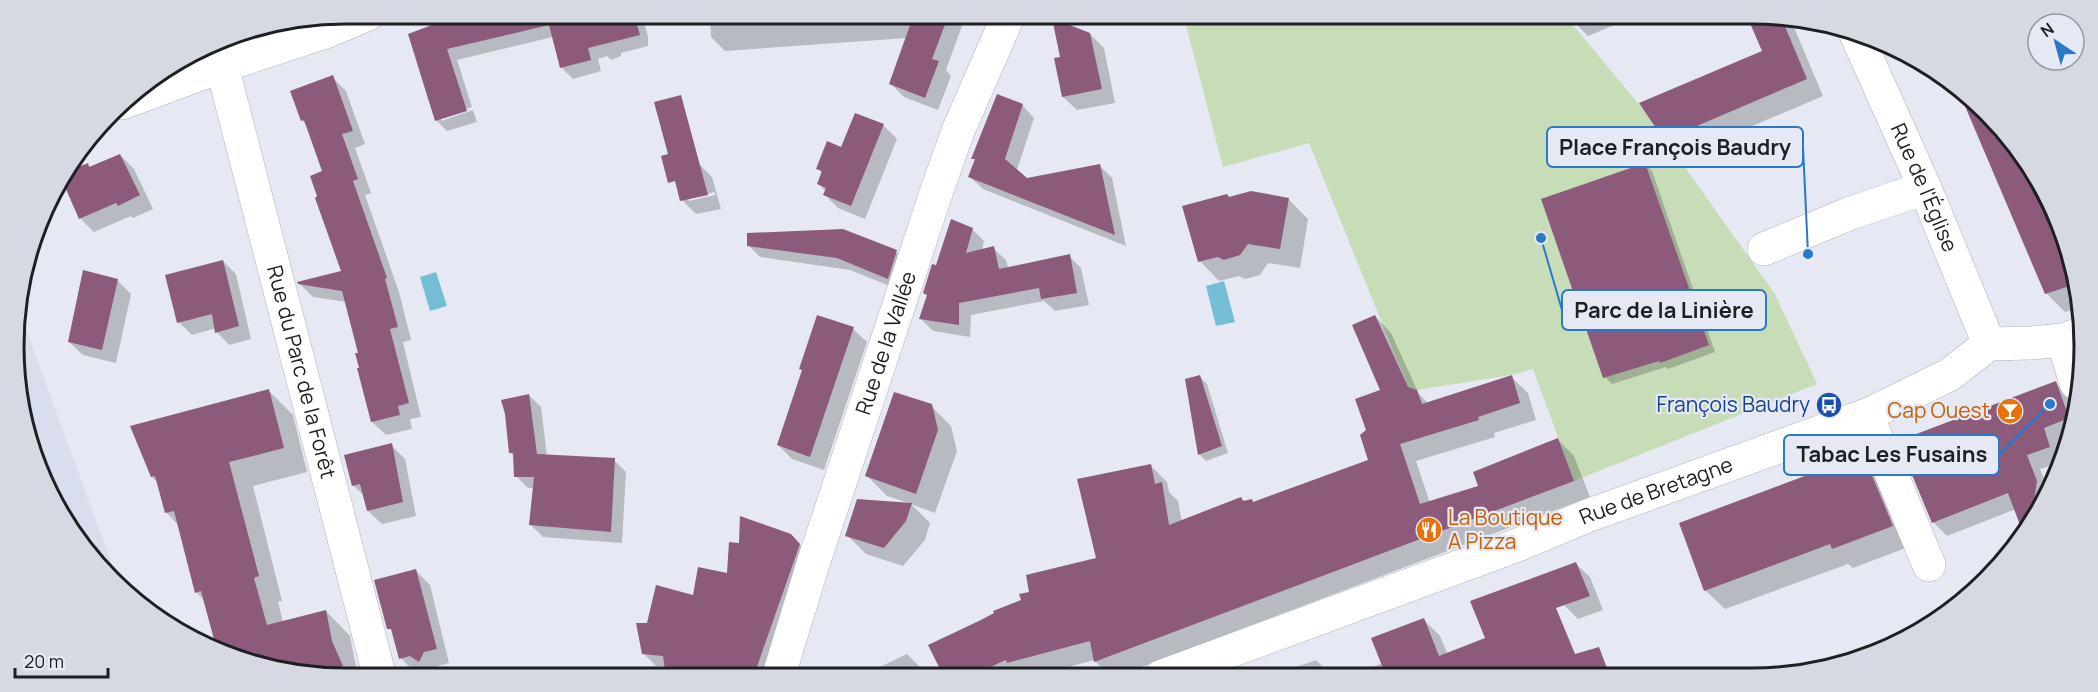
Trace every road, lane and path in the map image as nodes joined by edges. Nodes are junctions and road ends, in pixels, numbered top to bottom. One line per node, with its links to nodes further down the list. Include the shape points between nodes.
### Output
1 (344, 24): 4 (street)
2 (1005, 24): 14 (street, Rue de la Vallée, via 937,190)
3 (1860, 43): 6 (street, Rue de l'Église)
4 (222, 66): 5 (street); 13 (street, Rue du Parc de la Forêt)
5 (146, 94)
6 (1925, 188): 7 (street); 9 (street, Rue de l'Église)
7 (1764, 249)
8 (2071, 337): 9 (street); 10 (street)
9 (1989, 344): 11 (street, Rue de Bretagne, via 1949,375)
10 (2073, 359)
11 (1867, 415): 12 (street); 15 (street, Rue de Bretagne)
12 (1929, 565)
13 (377, 668)
14 (781, 668)
15 (1184, 668)

